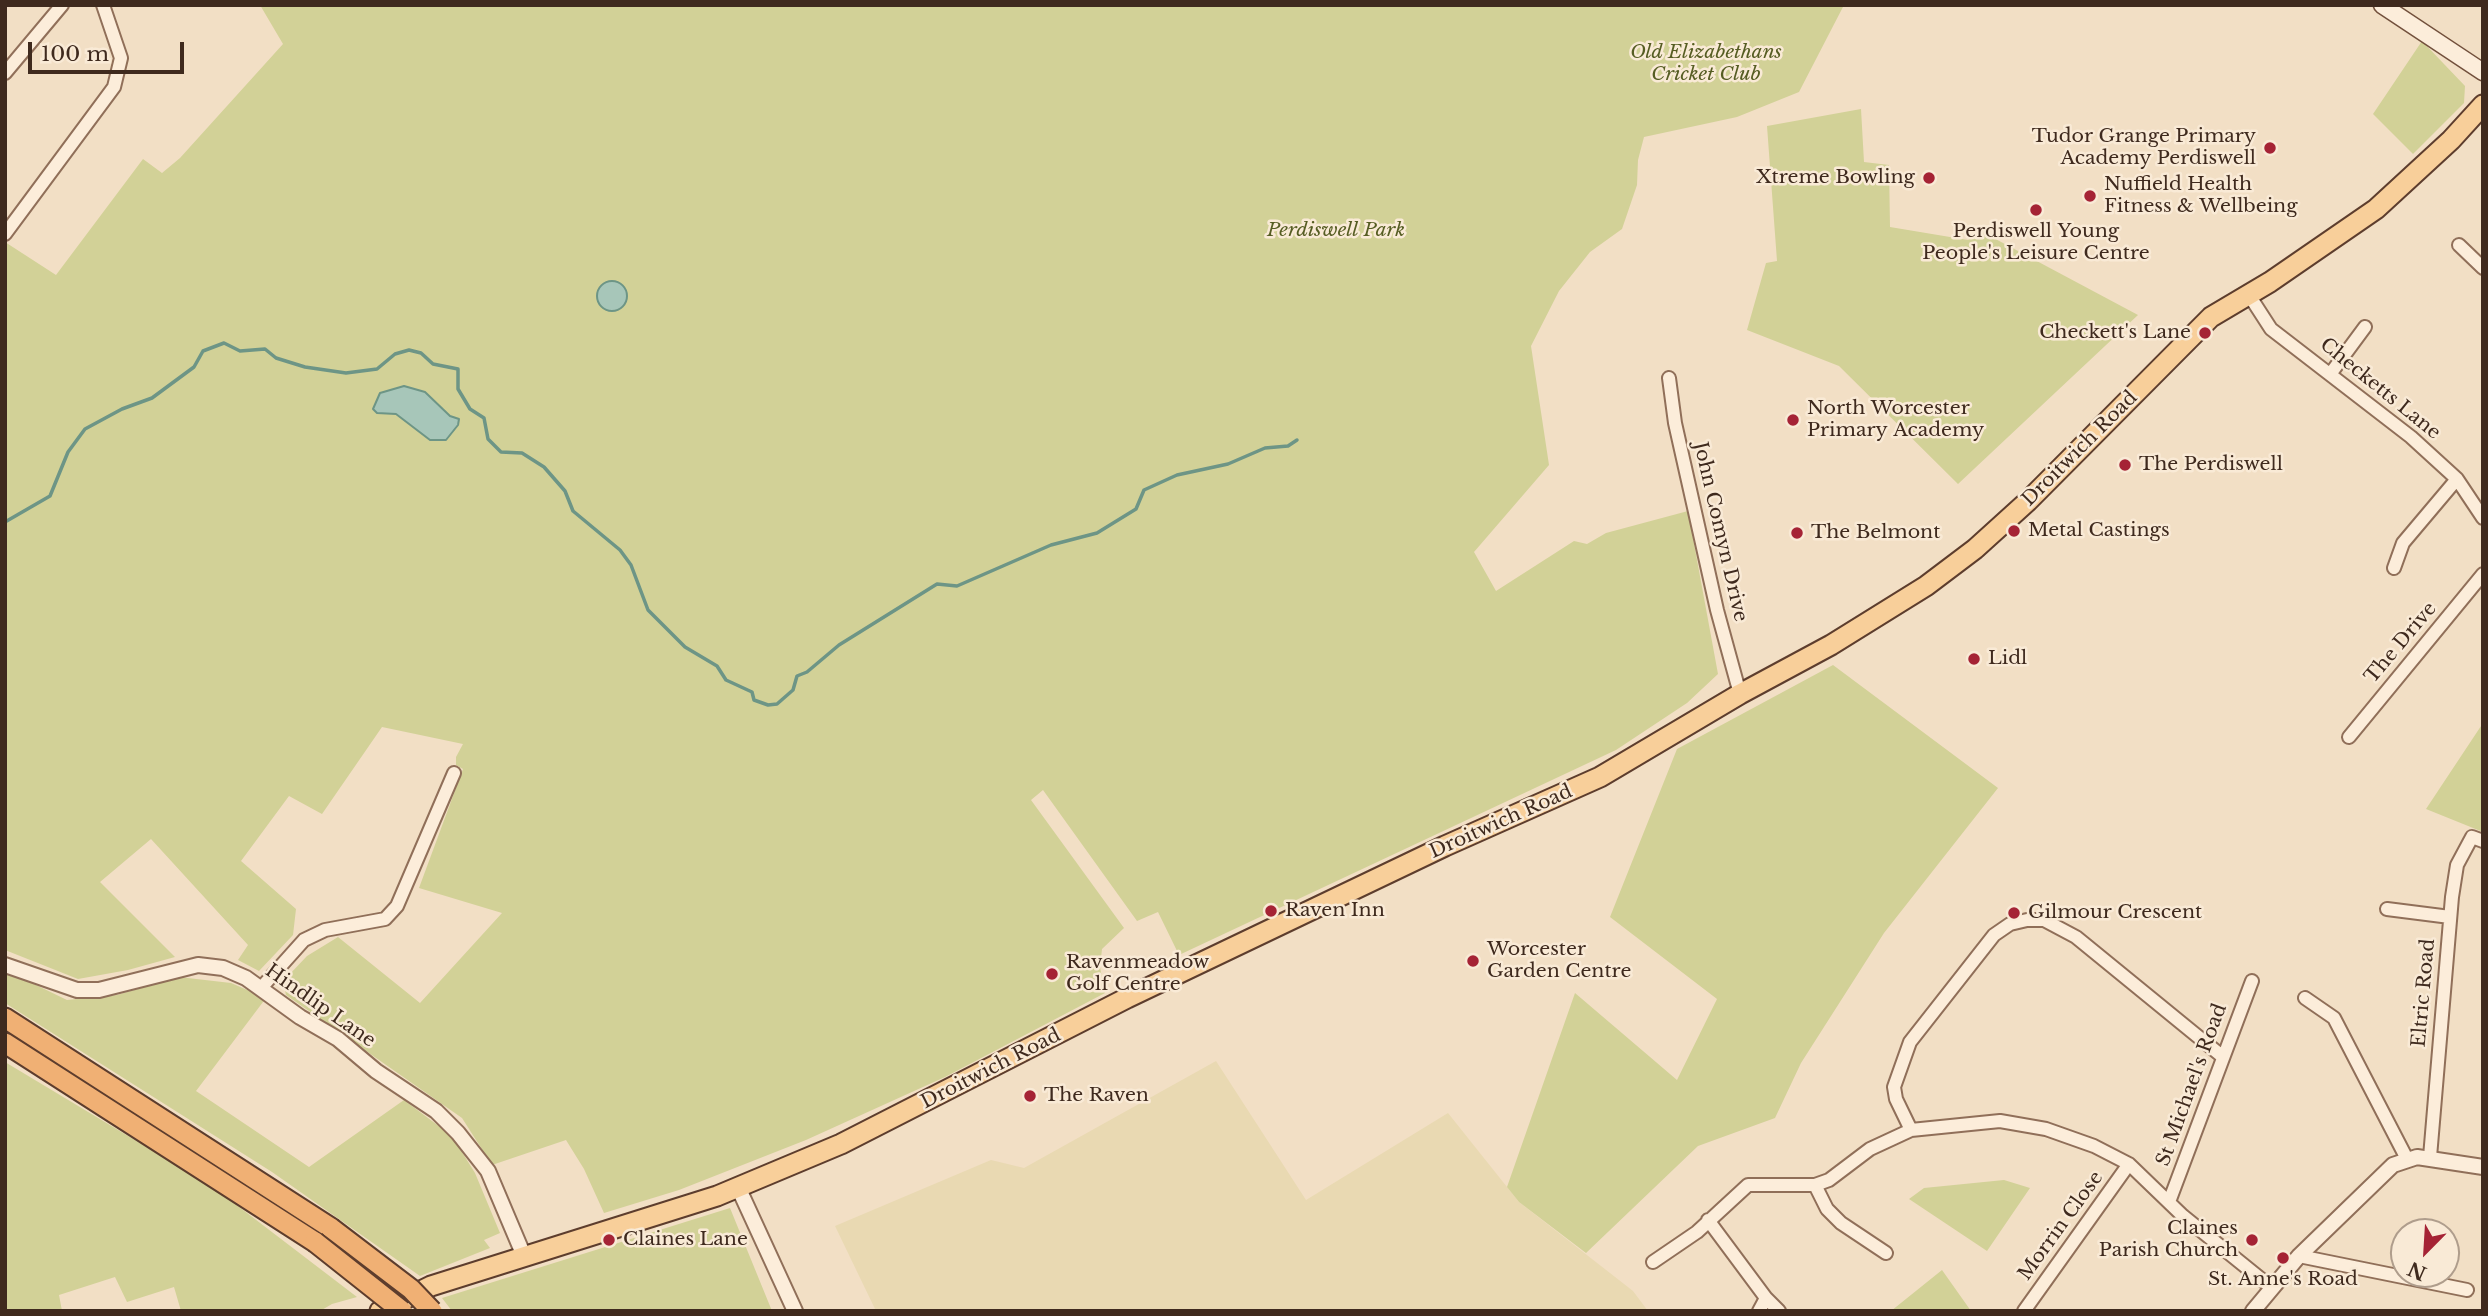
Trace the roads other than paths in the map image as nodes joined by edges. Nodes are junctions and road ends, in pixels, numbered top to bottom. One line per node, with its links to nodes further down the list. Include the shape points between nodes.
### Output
1 (62, 5): 5 (street)
2 (103, 5): 7 (street, via 121,58 114,87)
3 (2382, 5): 4 (main road)
4 (2483, 72)
5 (5, 74)
6 (2483, 105): 10 (main road, Droitwich Road, via 2375,209)
7 (5, 234)
8 (2459, 246): 9 (street)
9 (2483, 268)
10 (2249, 295): 12 (street, Checketts Lane, via 2271,329); 18 (main road, Droitwich Road, via 2211,317 1975,549 1890,609)
11 (2365, 327): 12 (street)
12 (2331, 373): 14 (street, Checketts Lane)
13 (1669, 378): 18 (street, John Comyn Drive, via 1717,610)
14 (2457, 479): 15 (street, Checketts Lane); 16 (street, via 2403,543)
15 (2483, 519)
16 (2394, 568)
17 (2483, 574): 19 (street, The Drive)
18 (1740, 694): 37 (main road, Droitwich Road, via 1600,777 1167,979 841,1144)
19 (2348, 737)
20 (454, 773): 26 (street, via 397,906 385,919 325,930 304,940)
21 (2477, 839): 23 (street, Eltric Road, via 2457,865)
22 (2387, 909): 23 (street)
23 (2450, 917): 32 (street, Eltric Road)
24 (5, 965): 26 (street, Hindlip Lane, via 77,990 99,990 198,965 223,968)
25 (2252, 981): 30 (street, St Michael's Road)
26 (261, 988): 41 (street, Hindlip Lane, via 436,1111 458,1133 488,1171)
27 (2305, 998): 33 (street, via 2334,1018)
28 (5, 1018): 49 (highway, bridge, via 331,1228 411,1289)
29 (5, 1043): 48 (highway, bridge, via 315,1242)
30 (2223, 1057): 31 (street, via 2076,937 2044,920 2010,924 1994,935 1910,1042 1894,1087); 38 (street, St Michael's Road)
31 (1911, 1130): 34 (street, via 2000,1121 2046,1129); 36 (street, via 1870,1149 1829,1181)
32 (2430, 1157): 33 (street); 35 (street)
33 (2407, 1159): 42 (street, via 2393,1165)
34 (2129, 1164): 38 (street); 53 (street, Morrin Close)
35 (2483, 1167)
36 (1815, 1185): 39 (street, via 1748,1185); 40 (street, via 1827,1209)
37 (738, 1187): 41 (main road, Droitwich Road); 50 (street)
38 (2169, 1202): 44 (street)
39 (1708, 1220): 43 (street); 46 (street)
40 (1878, 1252)
41 (524, 1256): 47 (main road, Droitwich Road, via 431,1286)
42 (2299, 1256): 44 (street); 45 (street)
43 (1653, 1262)
44 (2272, 1288): 54 (street)
45 (2468, 1290)
46 (1766, 1298): 51 (street); 52 (street)
47 (380, 1311)
48 (402, 1311)
49 (432, 1311)
50 (795, 1311)
51 (1759, 1311)
52 (1779, 1311)
53 (2024, 1311)
54 (2253, 1311)

